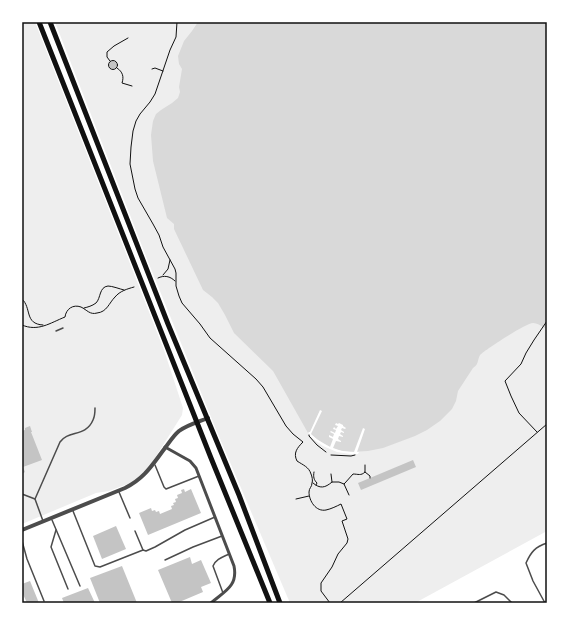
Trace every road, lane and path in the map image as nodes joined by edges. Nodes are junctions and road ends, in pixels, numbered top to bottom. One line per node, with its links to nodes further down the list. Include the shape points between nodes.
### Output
1 (39, 22): 25 (main road)
2 (50, 22): 24 (main road, via 165,317)
3 (177, 22): 8 (path, via 176,37)
4 (128, 38): 5 (path, via 107,52)
5 (110, 61): 6 (path, via 117,62); 6 (path, via 109,68)
6 (117, 68): 9 (path, via 122,73 122,83)
7 (152, 69): 8 (path)
8 (163, 71): 10 (path, via 155,94 136,121 130,164 138,198)
9 (132, 86)
10 (170, 260): 11 (path); 13 (path, via 175,269)
11 (163, 276): 12 (path); 13 (path)
12 (158, 278)
13 (175, 282): 40 (path, via 180,300 210,338 256,379 286,426 303,442 296,450 296,458 297,462 307,467)
14 (134, 287): 15 (path)
15 (124, 290): 17 (path, via 106,287 96,303); 17 (path, via 100,313 89,313)
16 (22, 299): 20 (path, via 26,302 30,319)
17 (83, 309): 20 (path, via 71,307 65,317)
18 (547, 321): 27 (path, via 521,364 505,381 519,413)
19 (22, 325): 20 (path, via 34,328)
20 (47, 325)
21 (63, 328): 22 (lane)
22 (56, 331)
23 (95, 408): 49 (lane, via 94,418 87,430 61,440)
24 (208, 418): 25 (street); 70 (main road)
25 (197, 423): 29 (street, via 178,432); 69 (main road)
26 (547, 424): 27 (path)
27 (537, 432): 72 (path)
28 (309, 435): 30 (path)
29 (165, 447): 33 (street); 38 (street, via 193,464)
30 (326, 452)
31 (331, 455): 32 (path)
32 (356, 455)
33 (154, 463): 38 (lane, via 166,489); 44 (street, via 145,475)
34 (365, 465): 36 (path)
35 (314, 472): 43 (path, via 317,483)
36 (365, 472): 39 (path); 42 (path, via 361,475 352,475)
37 (331, 474): 41 (path)
38 (200, 476): 51 (street)
39 (370, 478)
40 (313, 482): 43 (path); 47 (path)
41 (332, 482): 42 (path); 43 (path, via 324,488)
42 (344, 484): 46 (path)
43 (315, 485)
44 (119, 491): 50 (street); 53 (lane)
45 (22, 494): 49 (lane)
46 (349, 495)
47 (309, 496): 48 (path); 71 (path, via 314,505 323,510 341,504 347,519 342,521 347,543 321,583 322,591)
48 (296, 498)
49 (34, 499): 54 (lane)
50 (72, 510): 52 (street); 61 (lane, via 95,566 100,567)
51 (215, 517): 58 (street); 61 (lane, via 155,547)
52 (51, 518): 54 (street); 56 (lane)
53 (130, 518)
54 (43, 521): 55 (street)
55 (22, 530)
56 (56, 530): 64 (lane); 65 (lane, via 50,547)
57 (135, 531): 61 (lane)
58 (222, 536): 62 (street); 63 (lane)
59 (22, 541): 67 (lane)
60 (547, 543): 75 (lane, via 530,553 526,563)
61 (143, 550)
62 (229, 554): 66 (street, via 235,578); 66 (lane, via 217,560 213,566)
63 (165, 560)
64 (80, 586)
65 (68, 589)
66 (223, 593): 68 (street)
67 (44, 601)
68 (211, 603)
69 (270, 603)
70 (280, 603)
71 (330, 603)
72 (340, 603)
73 (474, 603): 74 (lane, via 496,592 504,595)
74 (512, 603)
75 (545, 603)

